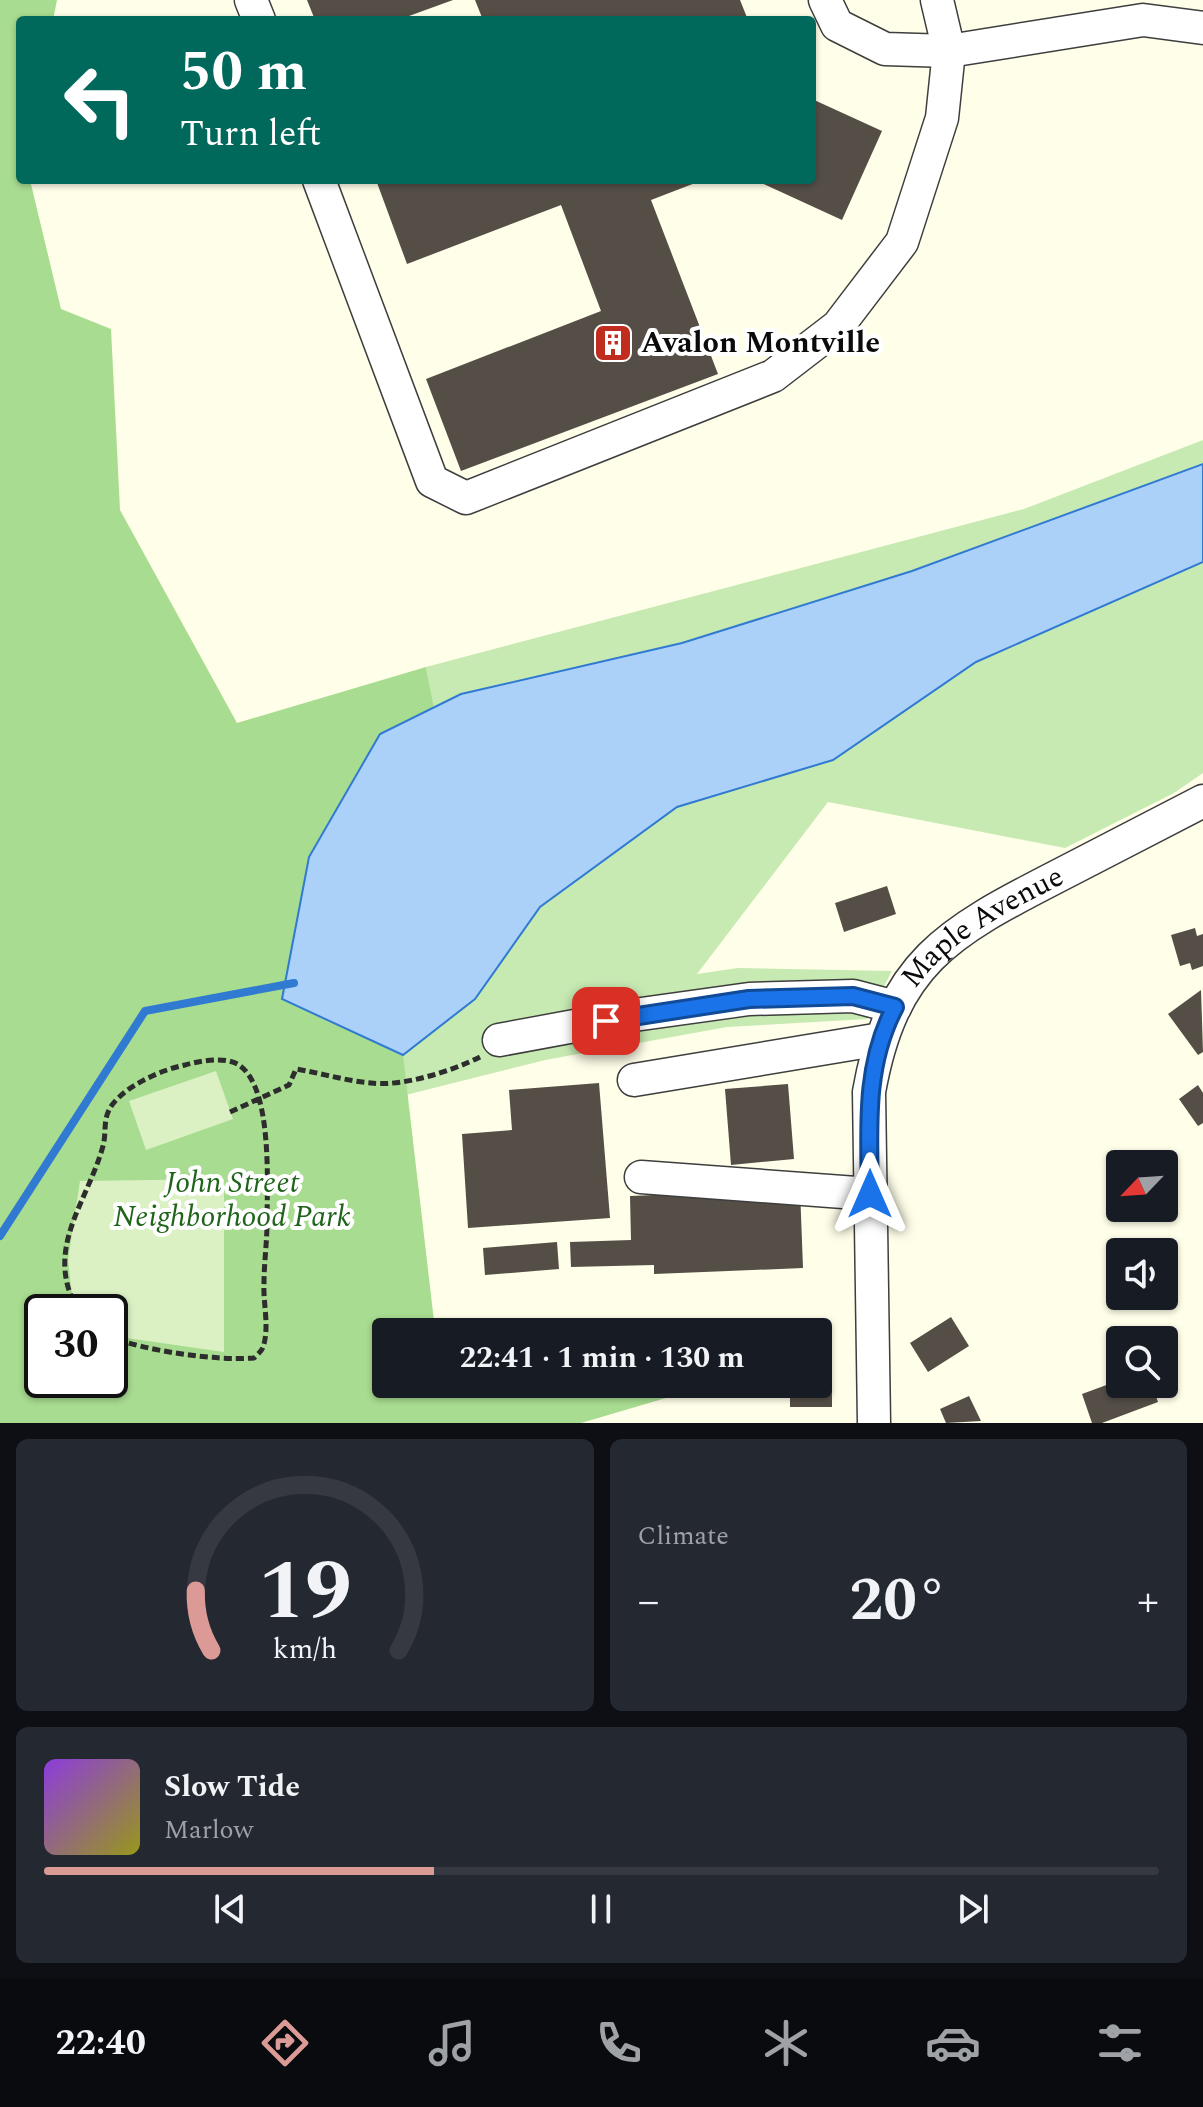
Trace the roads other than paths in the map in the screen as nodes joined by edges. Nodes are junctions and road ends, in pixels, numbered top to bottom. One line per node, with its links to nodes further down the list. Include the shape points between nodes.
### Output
1 (825, 0): 4 (street, via 837,25 885,49)
2 (937, 0): 4 (street)
3 (1203, 28): 4 (street, via 1143,20)
4 (949, 51): 5 (street, via 942,118 902,242 838,326 773,376 466,498 432,481)
5 (321, 184)
6 (1203, 801): 7 (street, Maple Avenue, via 963,927 924,963)
7 (895, 1007): 8 (street, Maple Avenue); 9 (street, via 853,996 749,999)
8 (881, 1039): 10 (street); 12 (street, Maple Avenue, via 869,1092)
9 (499, 1040)
10 (634, 1080)
11 (641, 1177): 12 (street)
12 (870, 1194): 13 (street, Maple Avenue)
13 (874, 1423)

